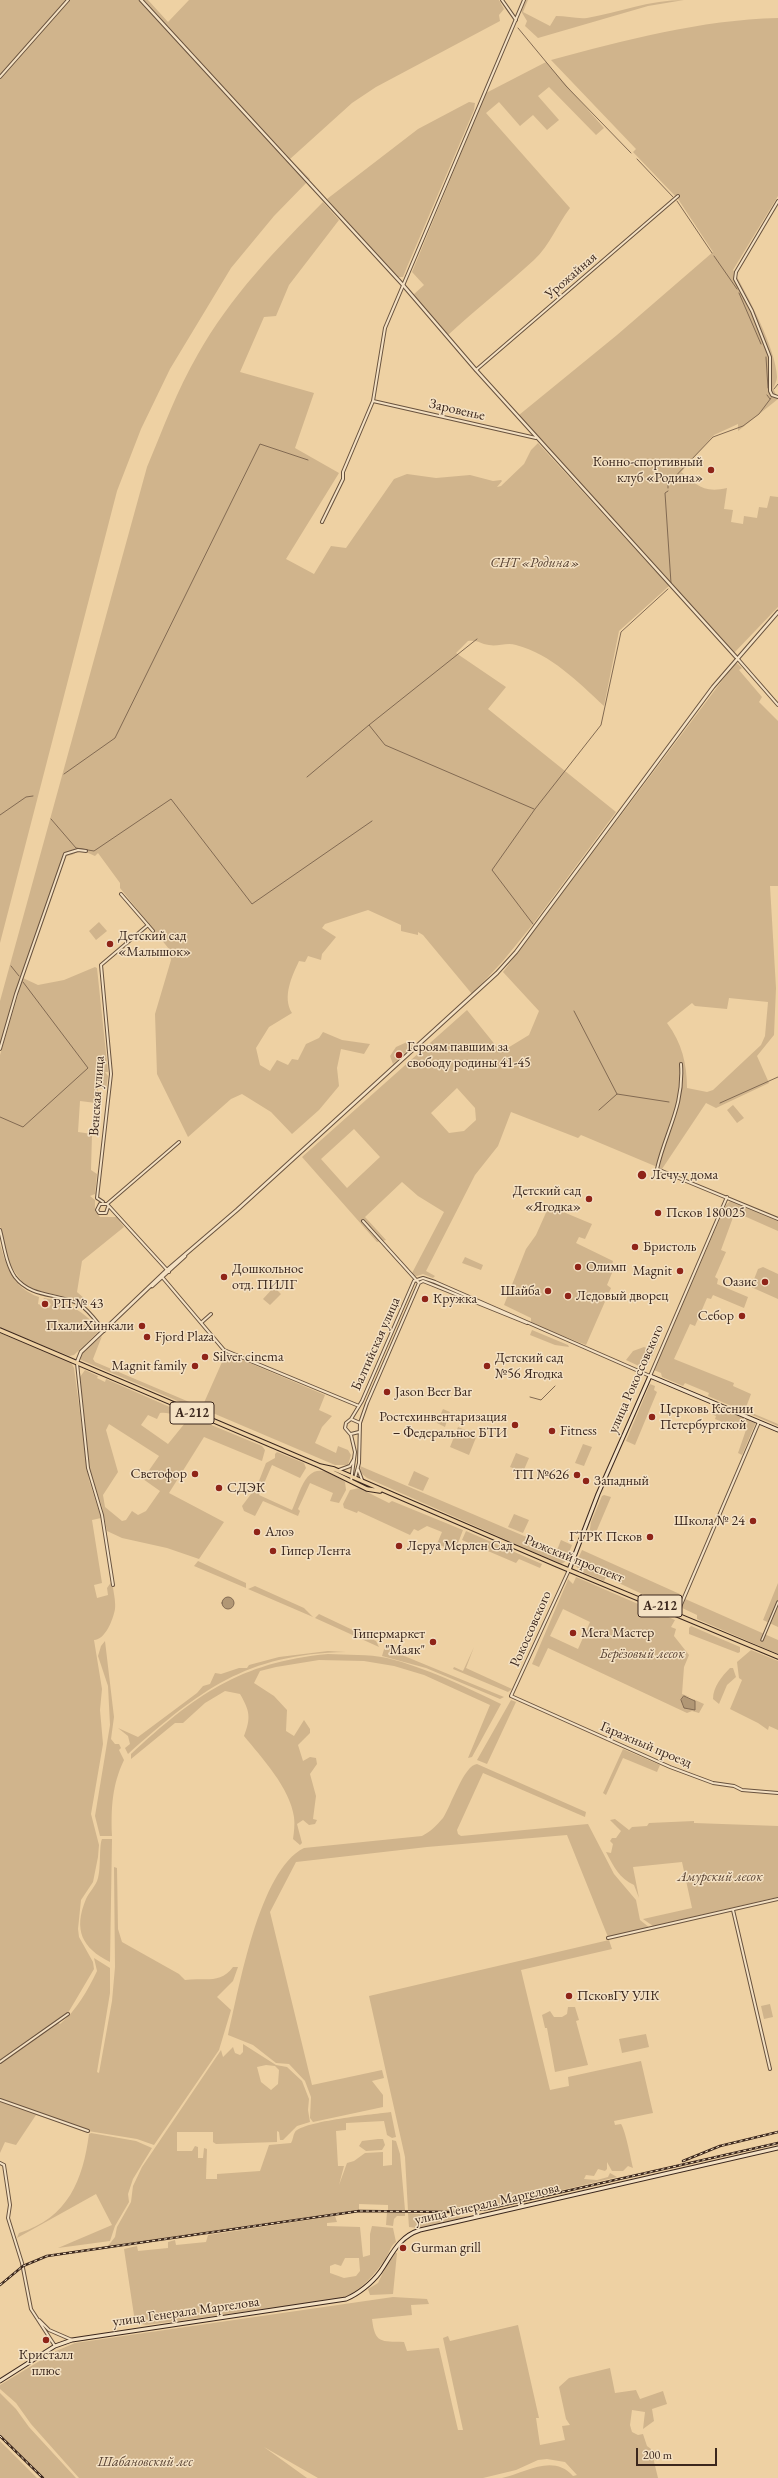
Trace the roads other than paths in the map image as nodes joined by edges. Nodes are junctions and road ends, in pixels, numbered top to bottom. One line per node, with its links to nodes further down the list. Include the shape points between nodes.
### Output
1 (68, 0): 6 (street)
2 (141, 0): 9 (street)
3 (502, 0): 5 (street)
4 (524, 0): 5 (street)
5 (516, 20): 9 (street)
6 (0, 77)
7 (678, 196): 10 (street, Урожайная)
8 (778, 201): 11 (street, via 739,266 735,279 752,311 770,358 770,391)
9 (403, 285): 10 (street); 12 (street, via 385,328)
10 (476, 370): 13 (street)
11 (778, 398)
12 (373, 401): 13 (street, Заровенье); 14 (street)
13 (536, 438): 16 (street)
14 (322, 522)
15 (778, 612): 16 (street)
16 (736, 657): 17 (street); 31 (street, via 516,952 497,973)
17 (778, 705)
18 (86, 851): 22 (street, via 78,850 65,854 16,994)
19 (120, 894): 20 (street)
20 (148, 925): 21 (street); 26 (street, Венская улица, via 101,965 107,1006 111,1074 97,1198)
21 (152, 931)
22 (0, 1049)
23 (681, 1064): 25 (street, via 679,1104 657,1169)
24 (179, 1142): 27 (street)
25 (727, 1197): 28 (street); 42 (street, улица Рокоссовского)
26 (103, 1202): 27 (street); 27 (street, via 97,1206 99,1213 106,1213)
27 (108, 1205): 31 (street)
28 (778, 1219)
29 (363, 1221): 33 (street)
30 (0, 1230): 40 (street, via 9,1265 21,1283 36,1293 54,1295 79,1305 88,1311)
31 (168, 1271): 32 (street); 36 (street)
32 (163, 1278): 36 (street); 38 (street)
33 (418, 1279): 34 (street); 35 (street, via 423,1278); 43 (street, Балтийская улица, via 413,1284)
34 (419, 1283): 35 (street); 46 (street, Балтийская улица)
35 (432, 1283): 42 (street)
36 (152, 1286): 40 (street)
37 (211, 1314): 38 (street)
38 (202, 1322): 43 (street, via 224,1350)
39 (0, 1330): 41 (highway, А-212)
40 (104, 1331): 41 (street, via 81,1352)
41 (77, 1362): 51 (highway, Рижский проспект / А-212); 60 (street, via 88,1468 102,1515)
42 (650, 1376): 45 (main road); 59 (main road, улица Рокоссовского, via 598,1494)
43 (359, 1406): 44 (street, Балтийская улица)
44 (351, 1419): 46 (street); 49 (street, Балтийская улица, via 345,1425)
45 (759, 1422): 47 (main road); 62 (street)
46 (360, 1423): 48 (street, Балтийская улица)
47 (778, 1430)
48 (359, 1432): 49 (street); 52 (street, Балтийская улица)
49 (349, 1433): 50 (street, Балтийская улица, via 354,1444)
50 (355, 1456): 53 (street, via 347,1468); 54 (street, Балтийская улица)
51 (320, 1466): 53 (highway, Рижский проспект / А-212); 56 (highway, Рижский проспект / А-212)
52 (358, 1468): 55 (street, Балтийская улица); 57 (street, Балтийская улица)
53 (334, 1469): 54 (highway, Рижский проспект / А-212)
54 (350, 1476): 55 (highway, Рижский проспект / А-212); 56 (street, Балтийская улица)
55 (354, 1478): 56 (street, Балтийская улица); 57 (highway, Рижский проспект / А-212)
56 (351, 1482): 58 (highway, Рижский проспект / А-212, via 367,1489)
57 (363, 1482): 58 (highway, Рижский проспект / А-212)
58 (385, 1492): 59 (highway, Рижский проспект / А-212)
59 (569, 1570): 62 (highway, Рижский проспект / А-212); 65 (street, Рокоссовского)
60 (113, 1585)
61 (778, 1602): 63 (street)
62 (677, 1614): 64 (highway, Рижский проспект / А-212)
63 (762, 1640)
64 (778, 1657)
65 (512, 1696): 66 (street, Гаражный проезд, via 713,1784)
66 (778, 1793)
67 (778, 1899): 68 (street)
68 (733, 1910): 69 (street); 72 (street)
69 (608, 1938)
70 (68, 2014): 71 (street)
71 (0, 2062)
72 (770, 2069)
73 (0, 2100): 74 (street)
74 (88, 2132)
75 (778, 2148): 80 (main road, улица Генерала Маргелова, via 412,2232 400,2242 376,2276 358,2294 346,2299)
76 (0, 2163): 77 (street, via 4,2165 6,2172 10,2205 8,2218 22,2263 31,2309)
77 (37, 2318): 78 (street); 79 (street)
78 (54, 2332): 79 (street); 80 (street)
79 (52, 2340): 81 (street)
80 (72, 2340): 81 (main road, улица Генерала Маргелова)
81 (55, 2346): 82 (main road, улица Генерала Маргелова)
82 (0, 2381)

